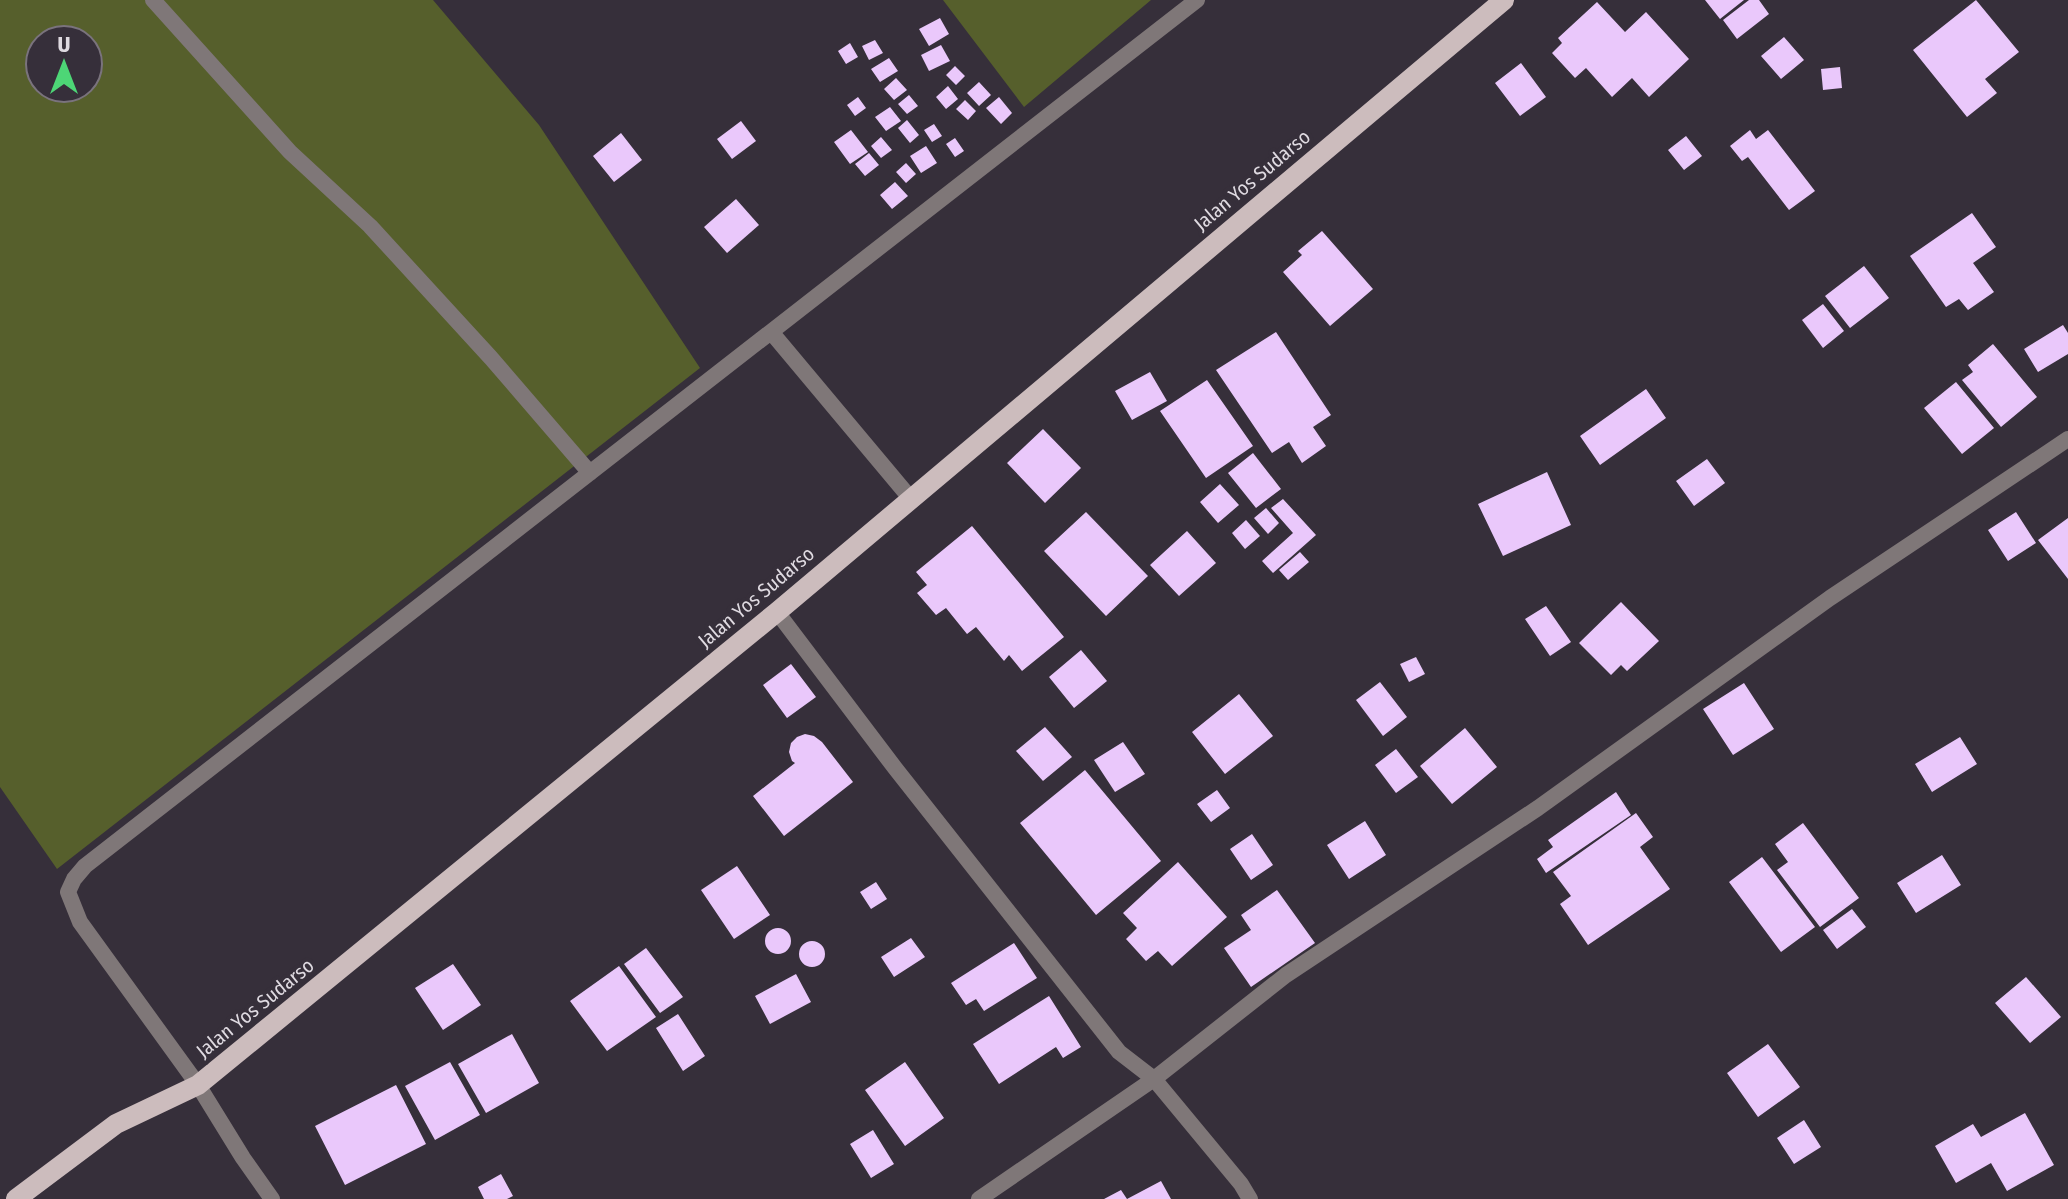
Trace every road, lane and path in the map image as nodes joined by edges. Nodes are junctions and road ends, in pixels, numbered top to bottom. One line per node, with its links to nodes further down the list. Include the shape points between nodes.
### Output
1 (153, 0): 6 (street, via 290,152 380,237)
2 (1197, 0): 4 (street)
3 (1504, 0): 7 (main road, Jalan Yos Sudarso)
4 (772, 333): 6 (street); 7 (street)
5 (2068, 439): 9 (street, via 1830,598 1538,808 1286,975)
6 (590, 473): 10 (street, via 74,879 68,892 80,922)
7 (911, 499): 8 (main road, Jalan Yos Sudarso)
8 (777, 612): 9 (street, via 1119,1052); 10 (main road, Jalan Yos Sudarso)
9 (1154, 1079): 13 (street); 14 (street)
10 (198, 1085): 11 (main road, Jalan Yos Sudarso, via 116,1124); 12 (street)
11 (16, 1199)
12 (272, 1199)
13 (979, 1199)
14 (1250, 1199)

